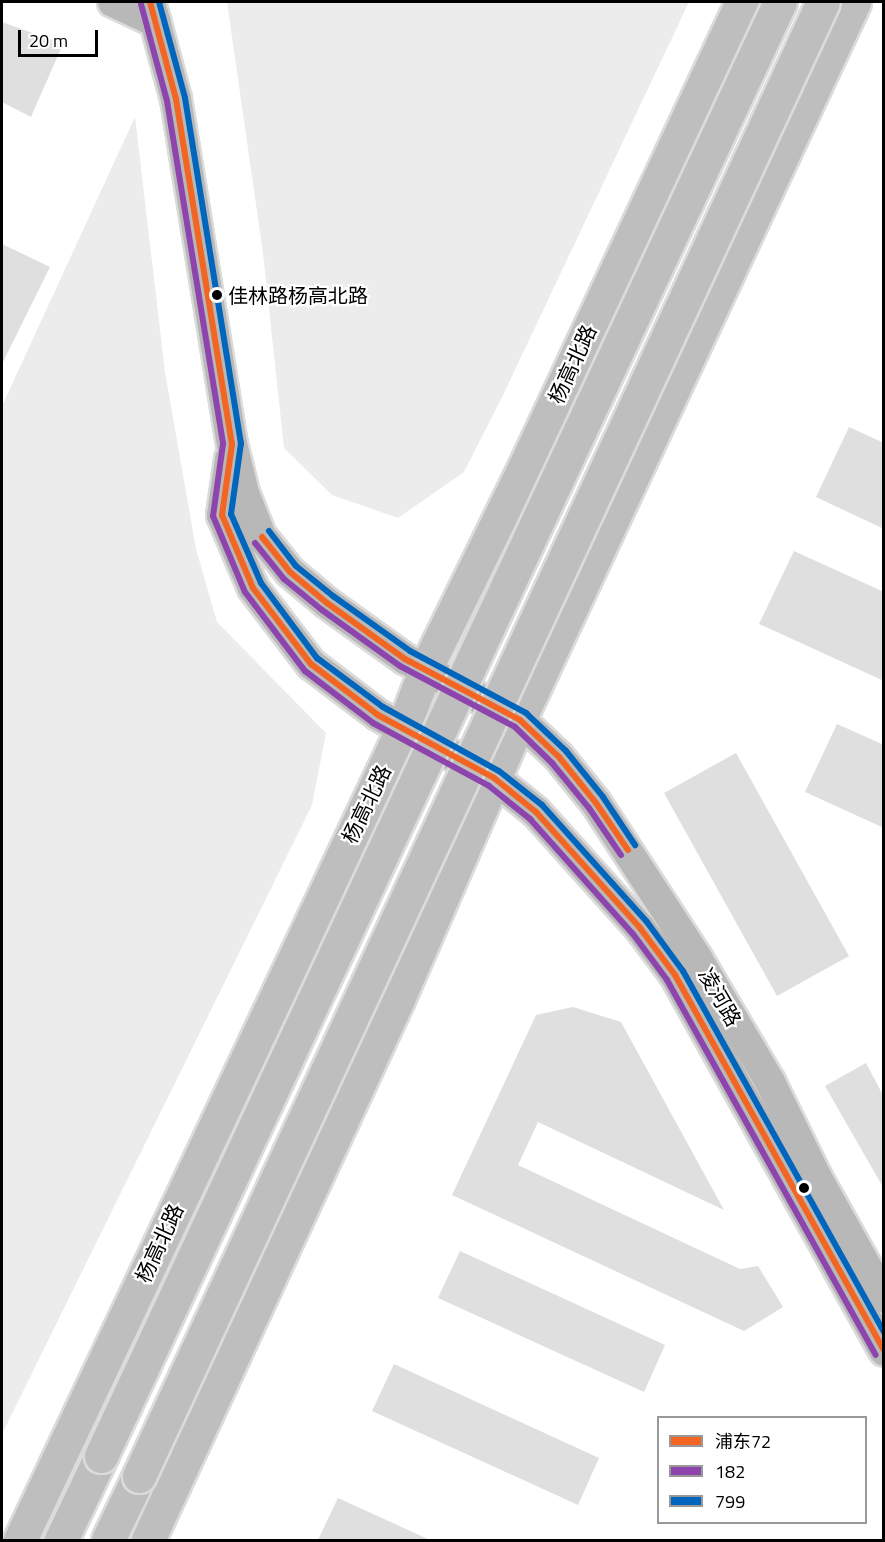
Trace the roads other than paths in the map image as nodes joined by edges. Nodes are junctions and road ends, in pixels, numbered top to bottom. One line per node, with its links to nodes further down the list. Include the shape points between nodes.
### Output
1 (113, 2): 6 (street)
2 (742, 2): 8 (main road, 杨高北路)
3 (780, 2): 15 (main road, 杨高北路, bridge)
4 (823, 2): 16 (main road, bridge)
5 (854, 2): 9 (main road)
6 (153, 12): 7 (street, via 176,99)
7 (232, 444): 8 (street, 凌河路, via 244,493 261,536 290,572 405,659); 10 (street, 凌河路, via 222,515 253,588 311,664 378,715)
8 (426, 668): 9 (street, 凌河路); 10 (main road, 杨高北路)
9 (520, 720): 11 (main road); 12 (street, 凌河路, via 559,758 596,803 647,877 770,1082 817,1178)
10 (403, 728): 11 (street, 凌河路); 14 (main road, 杨高北路)
11 (494, 778): 13 (street, 凌河路, via 536,812 640,928 675,975); 17 (main road, via 398,999)
12 (884, 1298)
13 (884, 1351)
14 (20, 1540)
15 (61, 1540)
16 (108, 1540)
17 (148, 1540)

